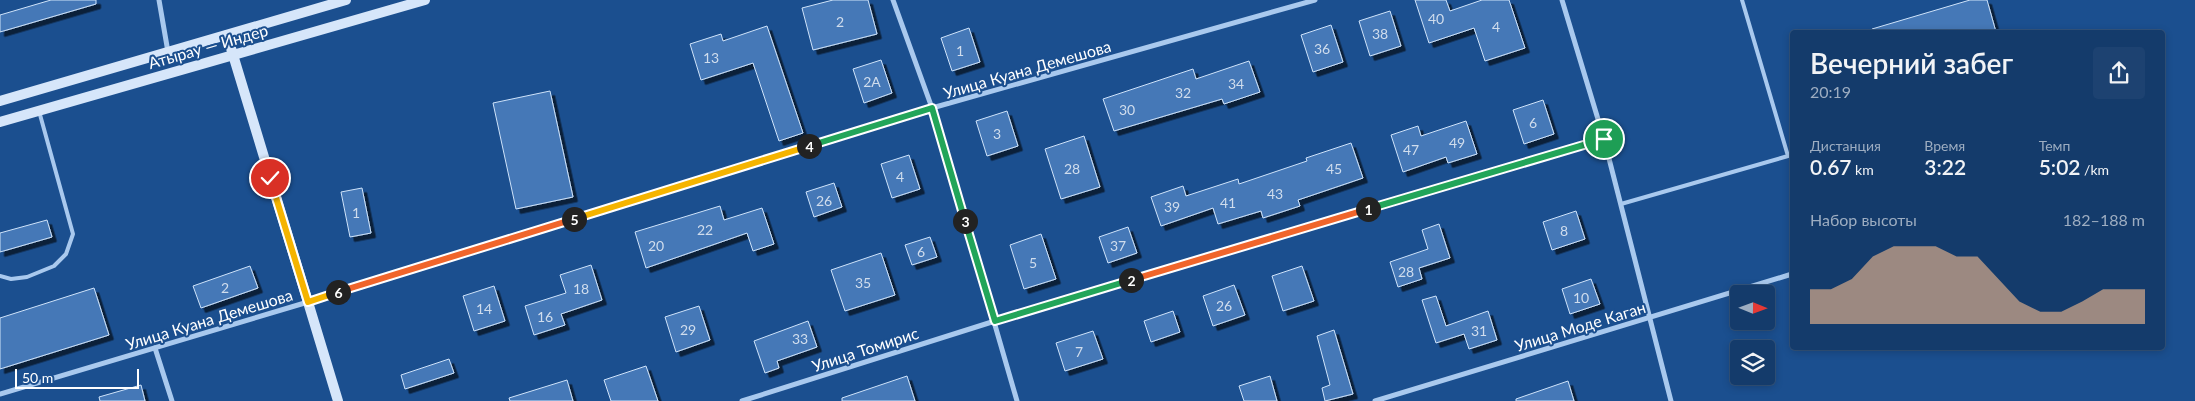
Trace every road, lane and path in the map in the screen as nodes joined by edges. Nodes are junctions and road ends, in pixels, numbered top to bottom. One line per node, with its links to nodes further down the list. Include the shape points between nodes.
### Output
1 (159, 0): 9 (street)
2 (346, 0): 8 (main road, Атырау — Индер)
3 (425, 0): 10 (main road, Атырау — Индер)
4 (894, 0): 12 (street)
5 (1315, 0): 12 (street, Улица Куана Демешова)
6 (1562, 0): 15 (street)
7 (1742, 0): 16 (lane, via 1788,156)
8 (227, 35): 9 (main road, Атырау — Индер); 10 (main road)
9 (168, 52): 11 (main road, Атырау — Индер)
10 (233, 54): 13 (main road, Атырау — Индер); 19 (main road)
11 (0, 101)
12 (932, 108): 19 (street, Улица Куана Демешова); 21 (street)
13 (39, 111): 14 (main road, Атырау — Индер); 18 (lane, via 73,234 66,254 54,266 28,277 11,279)
14 (0, 122)
15 (1604, 139): 16 (street); 21 (street, Улица Томирис)
16 (1621, 204): 20 (street)
17 (1790, 275): 20 (street, Улица Моде Каган)
18 (0, 276)
19 (308, 302): 22 (street, Улица Куана Демешова); 25 (main road)
20 (1650, 319): 28 (street, Улица Моде Каган); 29 (street)
21 (995, 321): 26 (street, Улица Томирис); 27 (street)
22 (155, 348): 23 (street, Улица Куана Демешова); 24 (street)
23 (0, 394)
24 (172, 401)
25 (338, 401)
26 (742, 401)
27 (1017, 401)
28 (1375, 401)
29 (1671, 401)

